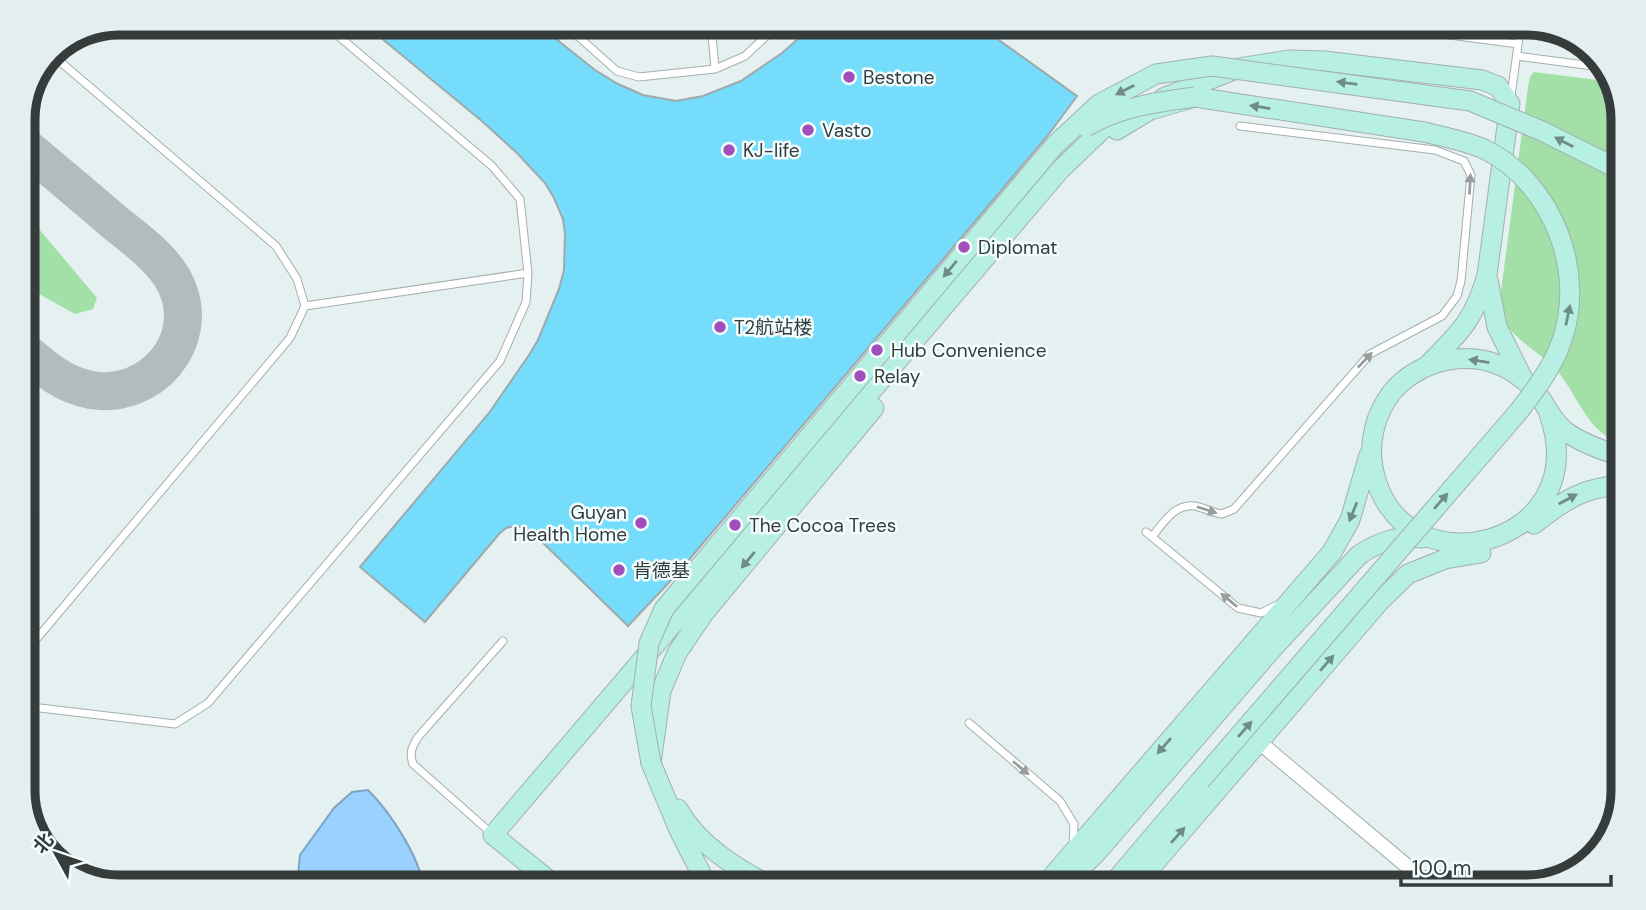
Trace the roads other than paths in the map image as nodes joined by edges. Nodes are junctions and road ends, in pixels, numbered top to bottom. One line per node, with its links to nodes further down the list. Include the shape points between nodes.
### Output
1 (337, 35): 17 (lane, via 492,166 520,199)
2 (576, 35): 11 (lane, via 617,71 639,77)
3 (711, 35): 11 (lane)
4 (767, 35): 11 (lane, via 745,56)
5 (1450, 35): 7 (lane)
6 (1519, 35): 7 (lane)
7 (1518, 44): 8 (lane)
8 (1517, 56): 10 (lane); 13 (lane)
9 (59, 61): 19 (lane, via 276,246 298,279)
10 (1592, 66)
11 (715, 69)
12 (1195, 97): 15 (main road, bridge, via 1106,115); 36 (main road, one-way to 36, bridge, via 1150,110 1116,131 1047,200 704,612 677,653 661,691); 44 (main road, one-way to 12, bridge, via 1536,390 1561,344 1571,300 1564,249 1549,213 1518,174 1485,150 1424,132)
13 (1510, 104): 18 (main road); 37 (main road, via 1498,86 1482,80 1289,60 1239,68 1149,103 1107,125 1060,170)
14 (1240, 126): 30 (lane, one-way to 14, via 1261,613 1238,608 1149,534 1183,507 1222,514 1234,509 1370,354 1442,316 1457,296 1461,281 1471,175 1464,161 1435,150)
15 (1055, 145): 16 (main road, one-way to 15, bridge, via 1470,101 1212,66 1156,74 1099,104); 36 (main road, one-way to 36, bridge, via 664,609 649,643 641,706)
16 (1611, 167)
17 (528, 273): 19 (lane); 33 (lane, via 527,302 499,361 208,703 175,724)
18 (1488, 275): 20 (main road, via 1471,319); 21 (main road, via 1497,327)
19 (305, 306): 31 (lane, via 290,338)
20 (1427, 366): 21 (main road, one-way to 20, via 1499,365 1470,359); 23 (main road, via 1388,399)
21 (1523, 379): 22 (main road)
22 (1549, 414): 24 (main road, via 1566,432); 26 (main road, via 1557,457 1551,485)
23 (1371, 447): 28 (main road, via 1379,490 1395,514 1418,532); 30 (main road, one-way to 30, via 1350,520 1332,552)
24 (1611, 453)
25 (1611, 486): 27 (main road, one-way to 25, via 1563,500)
26 (1536, 510): 27 (main road); 29 (main road, via 1508,533)
27 (1512, 541): 29 (main road); 35 (main road, one-way to 27, via 1408,574)
28 (1445, 542): 29 (main road); 43 (main road, via 1400,536 1376,543 1359,555)
29 (1474, 544)
30 (1291, 599): 38 (main road, one-way to 38)
31 (35, 640)
32 (503, 641): 37 (lane, via 418,737 410,756 413,764)
33 (35, 707)
34 (969, 723): 38 (lane, one-way to 38, via 1060,801 1074,824)
35 (1259, 742): 45 (main road, one-way to 35); 46 (street)
36 (651, 763): 40 (main road); 41 (main road, via 685,823 726,860)
37 (493, 835): 39 (main road)
38 (1073, 852): 42 (main road)
39 (541, 875)
40 (702, 875)
41 (752, 875)
42 (1053, 875)
43 (1074, 875)
44 (1120, 875)
45 (1144, 875)
46 (1418, 875)

